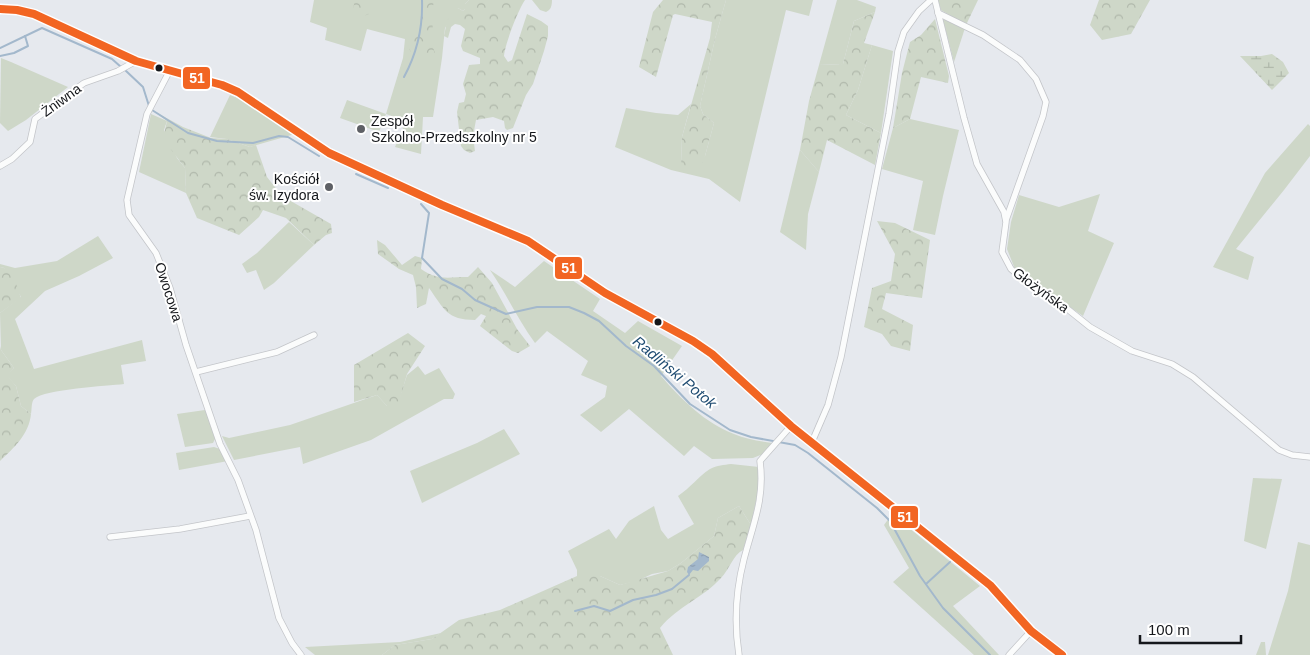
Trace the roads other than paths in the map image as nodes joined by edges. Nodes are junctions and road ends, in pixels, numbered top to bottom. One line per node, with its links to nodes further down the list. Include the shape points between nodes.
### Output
1 (933, 0): 3 (street, Głożyńska); 11 (street, via 919,11 904,32 898,51 889,114 841,357 828,405)
2 (0, 9): 4 (street, via 46,18)
3 (938, 13): 7 (street, Głożyńska, via 977,164 1004,212); 7 (street, via 1020,60 1036,79 1046,102)
4 (136, 61): 5 (street); 6 (street, Żniwna, via 84,83 35,120 30,142)
5 (169, 72): 9 (street, Owocowa, via 147,114 126,200 129,215 160,262); 10 (street, via 238,92 329,152 528,241 605,293 712,354)
6 (0, 166)
7 (1006, 222): 12 (street, Głożyńska, via 1002,252 1011,269 1031,286 1060,303 1090,327 1132,351 1172,364 1192,377 1279,450)
8 (314, 335): 9 (street, via 277,352)
9 (196, 372): 13 (street, Owocowa, via 220,444 238,480)
10 (791, 426): 11 (street); 17 (street, via 760,461 763,478 760,504 740,574 736,635)
11 (812, 442): 15 (street, via 990,585)
12 (1310, 458)
13 (250, 516): 14 (street); 16 (street, Owocowa, via 279,618)
14 (110, 537)
15 (1031, 631): 18 (street); 19 (street)
16 (301, 655)
17 (739, 655)
18 (1009, 655)
19 (1062, 655)

